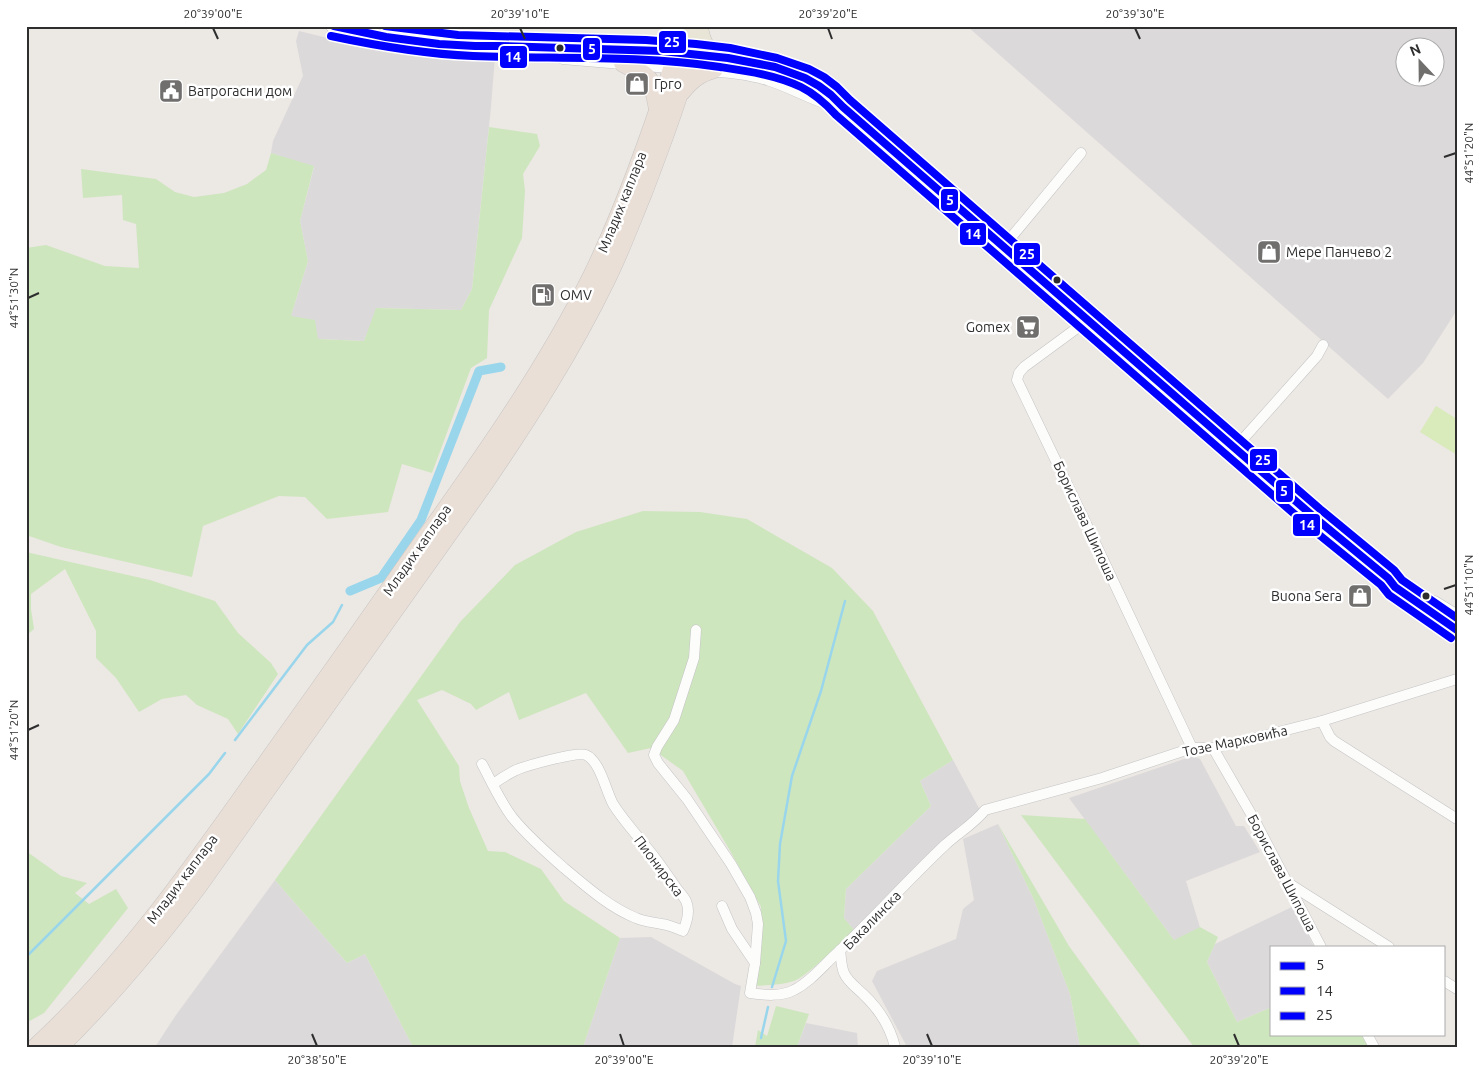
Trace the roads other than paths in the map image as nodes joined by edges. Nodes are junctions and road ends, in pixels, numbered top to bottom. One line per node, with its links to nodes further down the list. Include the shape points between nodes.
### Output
1 (333, 26): 4 (street, via 403,40)
2 (683, 26): 5 (main road)
3 (698, 26): 5 (main road); 7 (main road, via 705,44)
4 (475, 46): 5 (street, via 582,49); 6 (street)
5 (682, 59): 6 (street); 7 (street); 8 (highway, Младих каплара); 9 (highway, Младих каплара)
6 (624, 62): 9 (highway, via 644,73 652,82)
7 (720, 63): 8 (highway, via 694,78); 11 (street, via 843,107)
8 (678, 97): 38 (highway, Младих каплара, via 626,238 607,280 544,393 483,486 198,886 146,953)
9 (658, 113): 35 (highway, Младих каплара, via 592,274 556,343 517,406 185,876 149,924)
10 (1081, 153): 11 (street)
11 (1004, 246): 12 (street)
12 (1088, 320): 14 (street); 21 (street, Борислава Шипоша, via 1024,367 1017,380)
13 (1323, 345): 14 (street, via 1317,356)
14 (1235, 448): 15 (street)
15 (1388, 578): 16 (street); 18 (street, via 1394,587)
16 (1457, 617)
17 (696, 630): 32 (street, via 694,658 674,720 654,755 731,864 750,897 758,924)
18 (1457, 630)
19 (1457, 678): 20 (street, Тозе Марковића)
20 (1322, 721): 22 (street, Тозе Марковића); 26 (street, via 1334,742)
21 (1192, 748): 22 (street, Тозе Марковића); 25 (street, Тозе Марковића, via 1102,778)
22 (1213, 748): 27 (street, Борислава Шипоша)
23 (482, 764): 24 (street, Пионирска)
24 (493, 784): 24 (street, Пионирска, via 531,765 585,754 600,772 612,802 623,818 683,896 688,913 684,931 637,919 596,895 541,848 512,817)
25 (985, 810): 31 (street, Бакалинска, via 946,844)
26 (1457, 819)
27 (1287, 882): 29 (street, Борислава Шипоша); 30 (street)
28 (722, 906): 32 (street, via 732,930)
29 (1320, 946)
30 (1387, 946)
31 (840, 950): 32 (street, via 804,984 785,993 764,995 750,992); 39 (street, Бакалинска, via 849,982 872,1002 892,1034)
32 (755, 963)
33 (1446, 982): 34 (street)
34 (1457, 989)
35 (89, 992): 36 (highway); 37 (highway)
36 (26, 1045)
37 (36, 1047)
38 (61, 1047)
39 (894, 1047)

